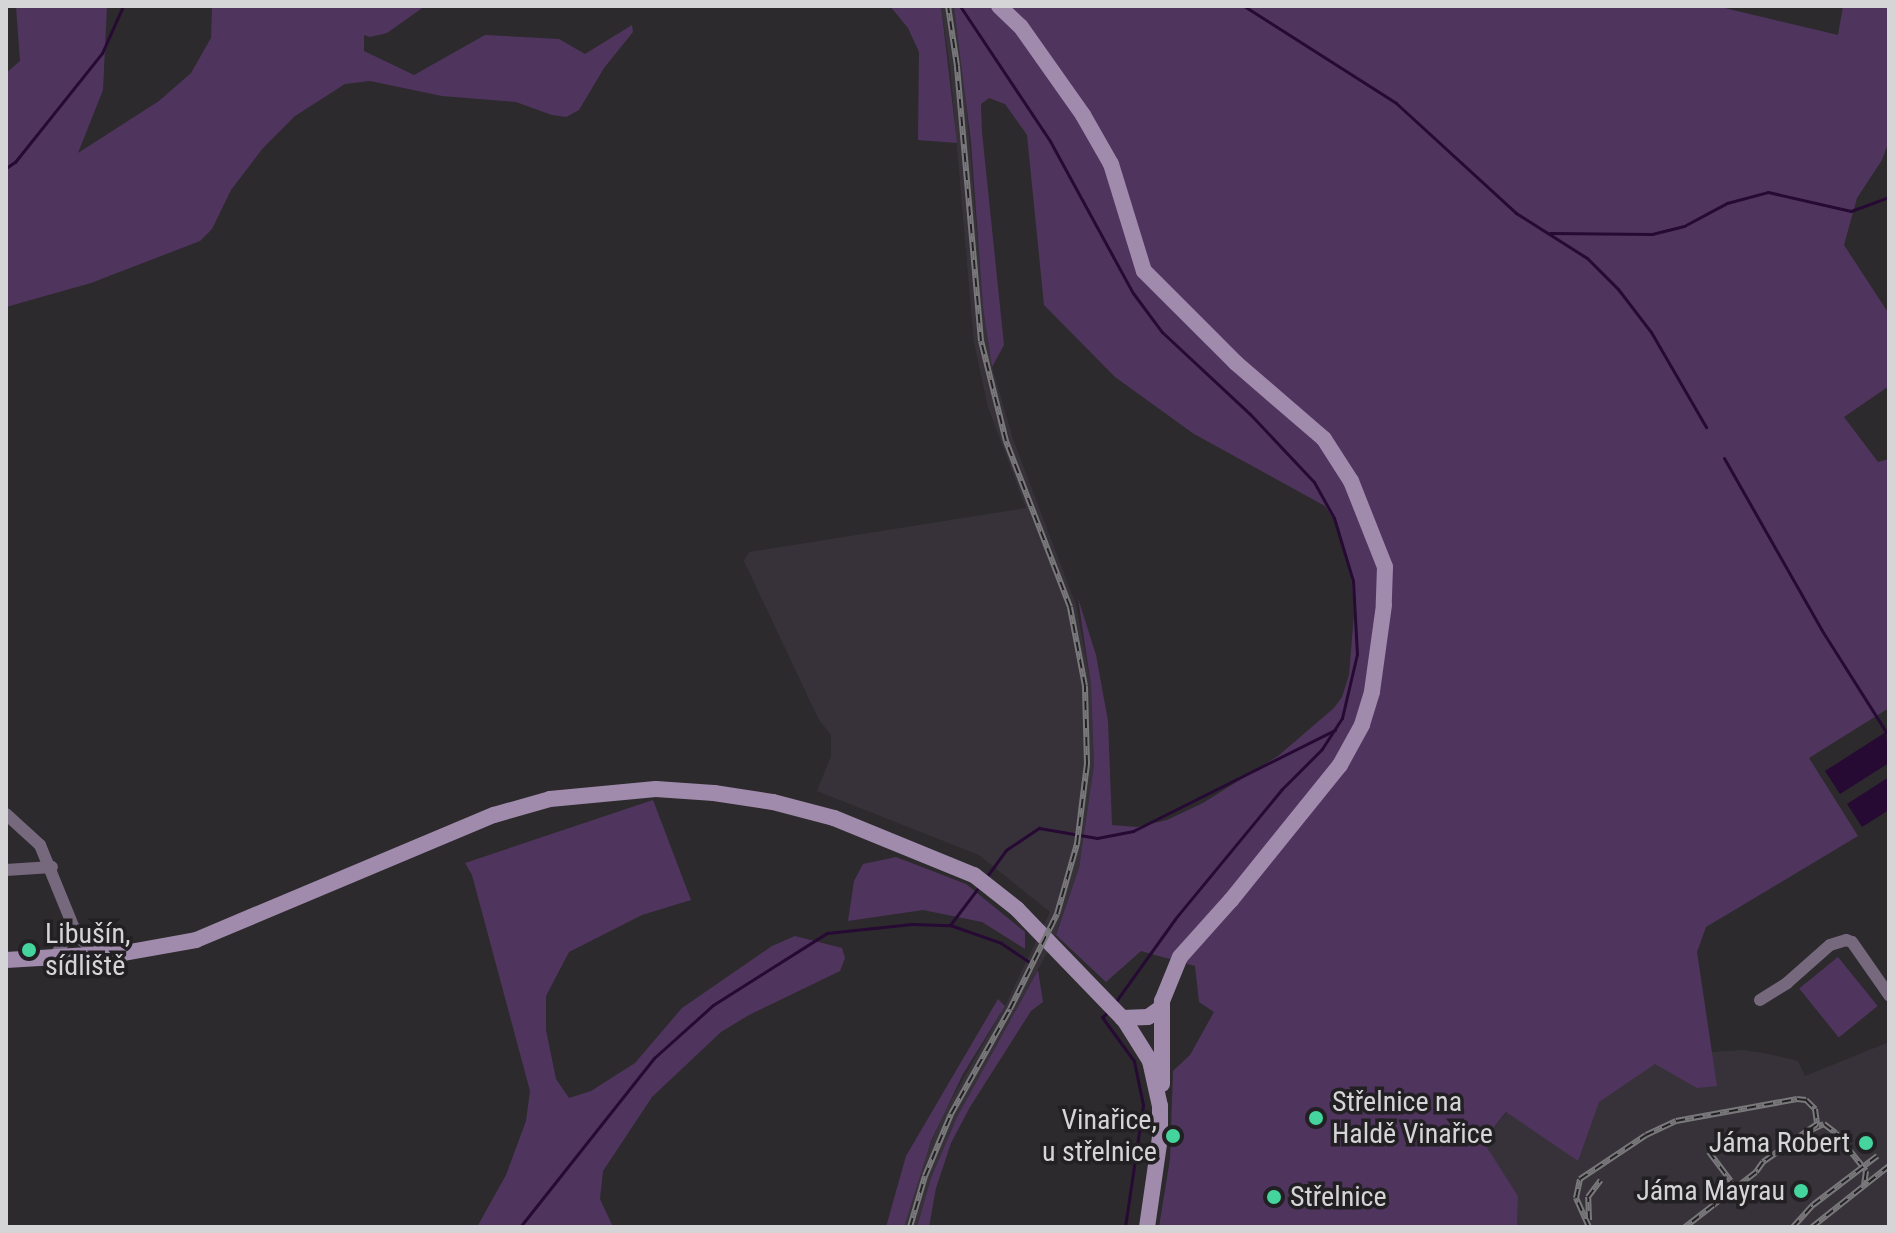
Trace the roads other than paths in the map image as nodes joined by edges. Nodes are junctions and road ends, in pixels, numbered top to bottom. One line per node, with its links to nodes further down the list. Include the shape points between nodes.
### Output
1 (999, 6): 11 (street, via 1021,27 1111,164 1144,271 1236,363 1324,439 1351,481 1385,567 1372,692 1362,725 1340,765 1186,948)
2 (6, 814): 3 (street, via 30,832)
3 (52, 867): 4 (street); 5 (street)
4 (6, 870)
5 (73, 926): 6 (street); 7 (street)
6 (100, 954): 7 (street); 12 (street, via 196,940 494,815 550,799 656,789 773,802 834,818 974,875 1017,909)
7 (55, 957): 8 (street)
8 (6, 960)
9 (1889, 995): 10 (street, via 1846,940 1830,945)
10 (1760, 1000)
11 (1161, 1008): 12 (street, via 1148,1017); 13 (street)
12 (1120, 1015): 13 (street, via 1147,1054)
13 (1160, 1106): 14 (street)
14 (1147, 1227)

